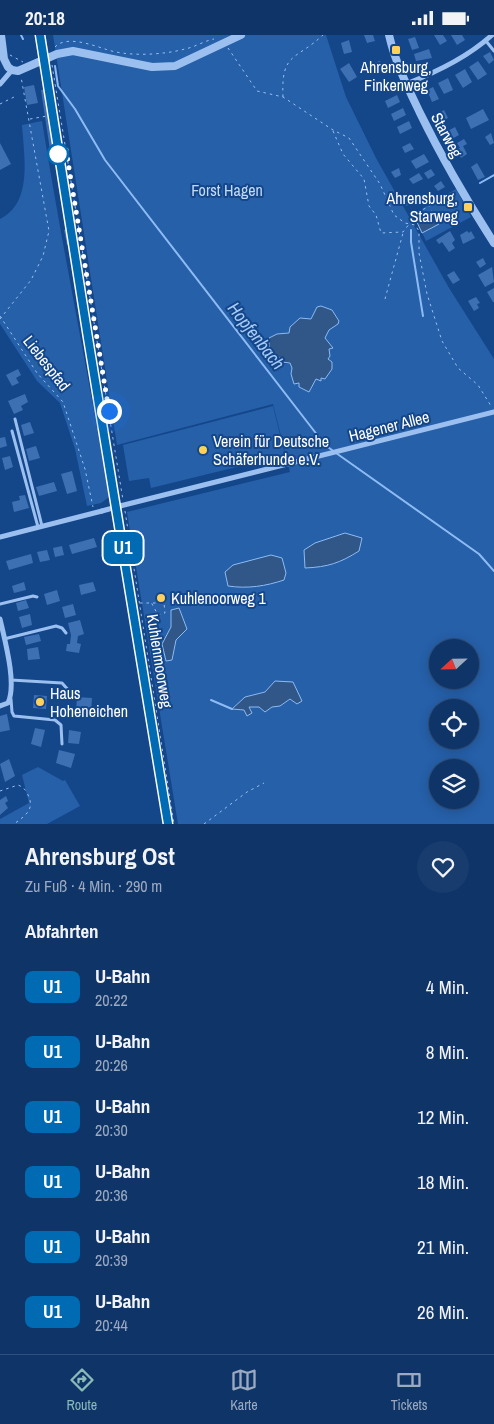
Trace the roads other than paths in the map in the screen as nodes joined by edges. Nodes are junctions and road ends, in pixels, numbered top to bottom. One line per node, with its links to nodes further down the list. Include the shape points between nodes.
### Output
1 (1, 35): 7 (street, via 6,64)
2 (242, 35): 7 (street, via 187,61 163,68 73,51 53,55)
3 (389, 35): 9 (street, Starweg)
4 (492, 35): 5 (street)
5 (486, 41): 6 (lane); 9 (street, via 431,74)
6 (494, 51)
7 (18, 70): 8 (street)
8 (0, 83)
9 (406, 84): 10 (street, Starweg, via 460,188)
10 (494, 243)
11 (494, 411): 14 (street, Hagener Allee, bridge)
12 (15, 419): 14 (lane)
13 (12, 431): 14 (lane)
14 (40, 527): 15 (street, Hagener Allee)
15 (0, 537)
16 (37, 597): 17 (lane)
17 (0, 604)
18 (0, 619): 20 (street)
19 (66, 633): 20 (lane, via 62,627 56,626)
20 (4, 639): 21 (street)
21 (10, 680): 22 (street); 23 (lane, via 62,683)
22 (11, 696): 24 (street, via 8,703); 25 (lane, via 14,716 55,720 62,725)
23 (73, 698)
24 (0, 706)
25 (62, 744)

